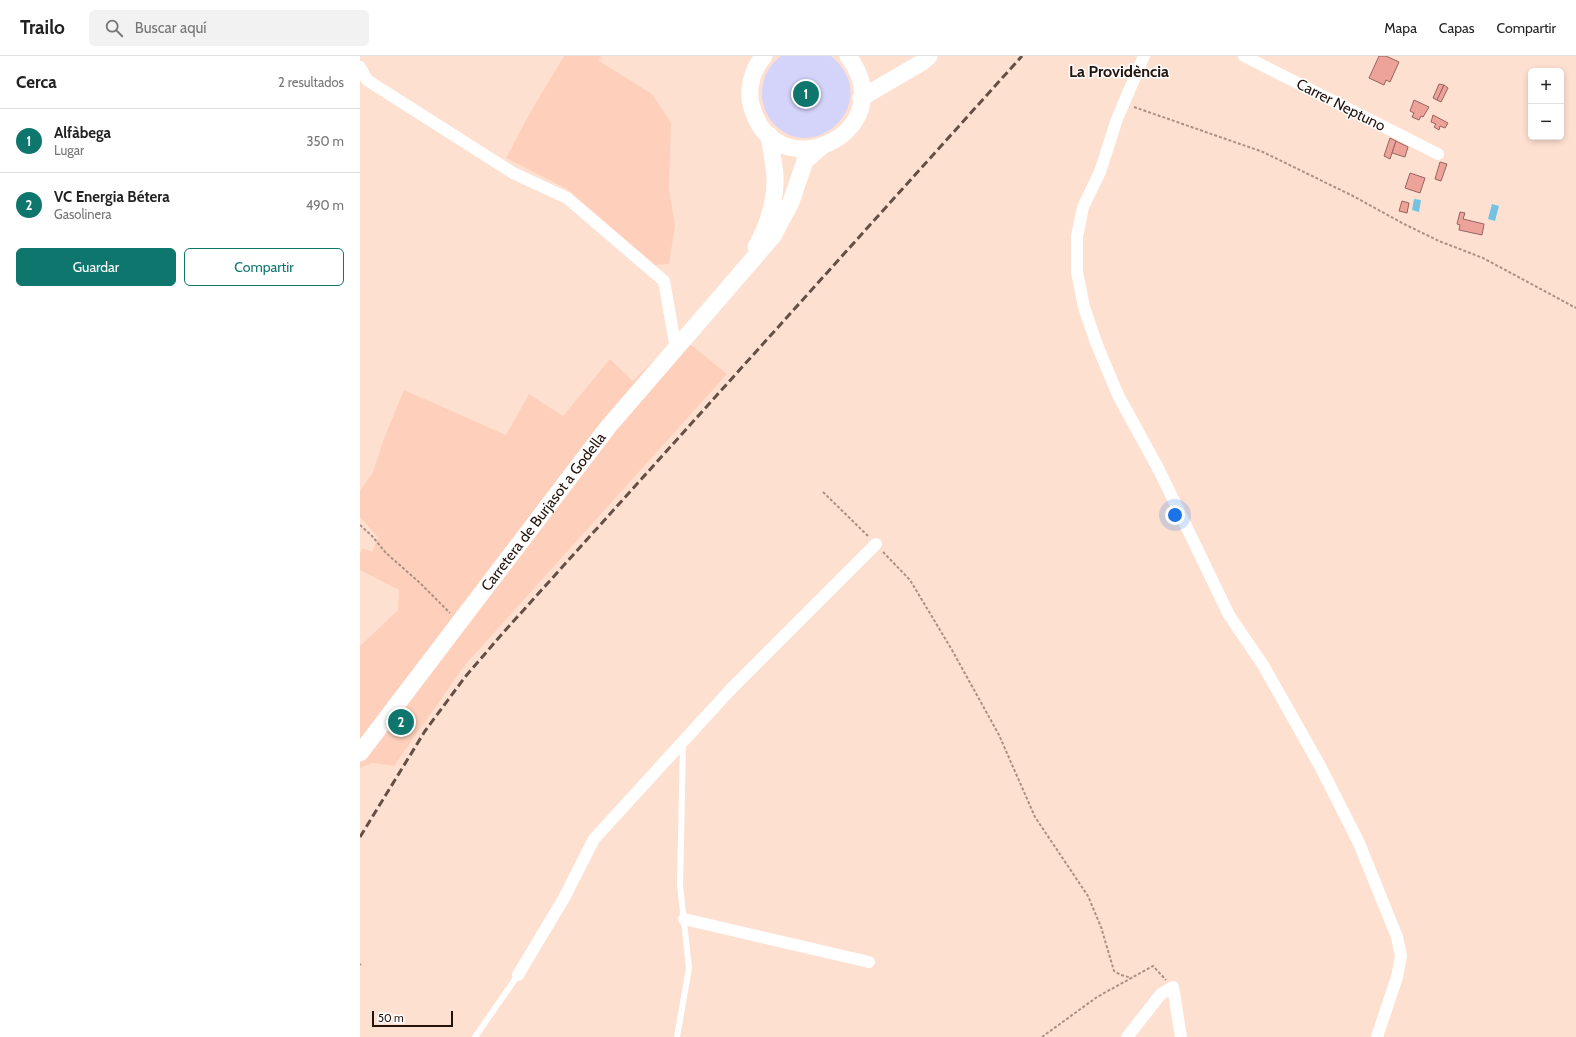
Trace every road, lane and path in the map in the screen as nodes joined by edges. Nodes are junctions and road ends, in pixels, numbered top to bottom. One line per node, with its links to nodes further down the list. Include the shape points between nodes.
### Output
1 (764, 56): 9 (street, via 754,72 750,100 760,125)
2 (848, 56): 7 (street, via 859,75)
3 (929, 56): 7 (street)
4 (1144, 56): 8 (street)
5 (1244, 56): 11 (street, Carrer Neptuno)
6 (360, 67): 14 (street, via 367,80 446,130 513,172 567,198 664,281)
7 (862, 98): 10 (street, via 855,120 849,129 831,143)
8 (1123, 104): 13 (path, via 1263,152 1439,241 1483,258); 31 (street, via 1100,172 1083,207 1077,236 1077,272 1084,307 1118,395 1159,470 1230,615 1263,666 1320,766 1359,843 1397,937 1401,956 1397,977)
9 (769, 135): 10 (street, via 794,148); 12 (street, via 775,176 773,198 763,235)
10 (820, 147): 12 (street, via 805,161 791,202 773,236)
11 (1438, 154)
12 (738, 278): 14 (street, Carretera de Burjasot a Godella)
13 (1576, 308)
14 (676, 350): 18 (street, Carretera de Burjasot a Godella, via 608,427)
15 (823, 492): 17 (path)
16 (360, 525): 18 (path)
17 (876, 544): 19 (street, via 732,689); 24 (path, via 910,580 999,734 1035,817 1088,896 1101,927 1114,971)
18 (460, 622): 20 (street, Carretera de Burjasot a Godella)
19 (683, 743): 21 (lane, via 680,885); 23 (street, via 594,839 564,898)
20 (360, 753)
21 (684, 919): 22 (street); 27 (lane, via 690,968)
22 (869, 962)
23 (518, 975): 26 (lane)
24 (1132, 978): 25 (path, via 1153,966); 28 (path, via 1097,997)
25 (1173, 987): 29 (street, via 1161,994); 30 (street)
26 (475, 1037)
27 (677, 1037)
28 (1042, 1037)
29 (1127, 1037)
30 (1181, 1037)
31 (1377, 1037)

